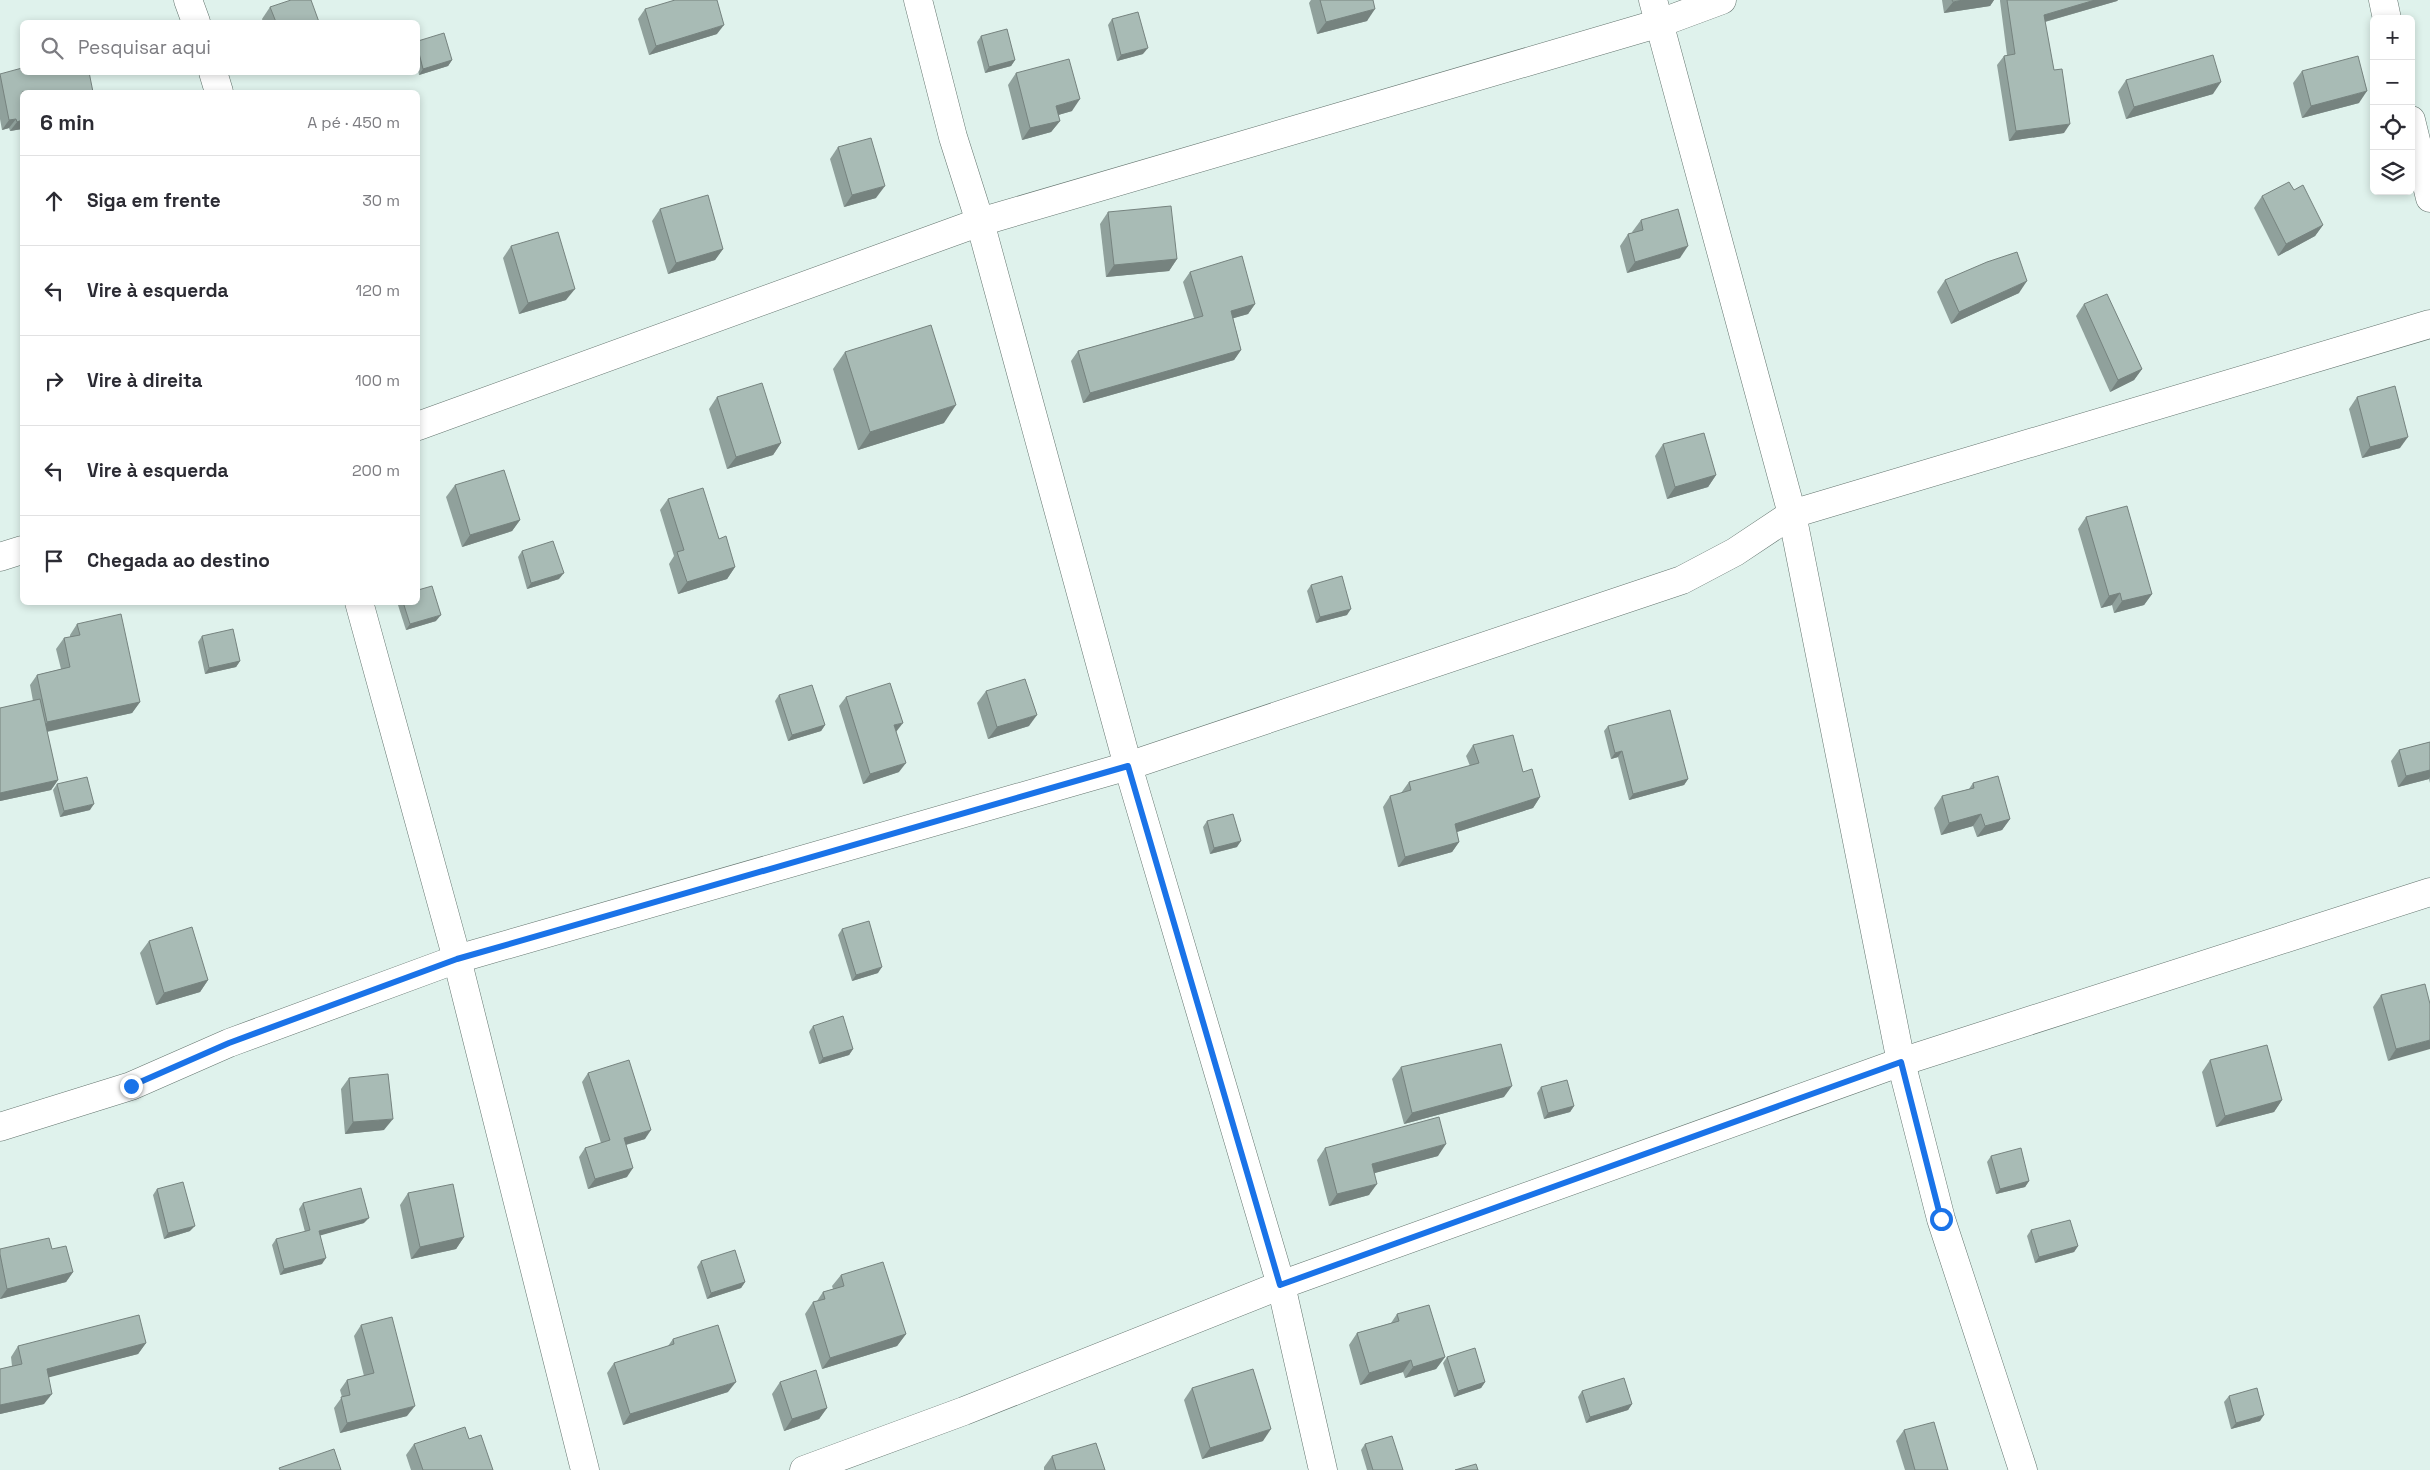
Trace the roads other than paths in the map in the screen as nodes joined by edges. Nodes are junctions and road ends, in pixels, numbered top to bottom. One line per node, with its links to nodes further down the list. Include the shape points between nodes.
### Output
1 (188, 0): 7 (street)
2 (918, 0): 12 (street, via 953,137)
3 (1722, 0): 5 (street)
4 (2383, 0): 6 (street)
5 (1656, 11): 12 (street); 15 (street)
6 (2386, 15)
7 (195, 20)
8 (213, 75): 9 (street)
9 (218, 90)
10 (2415, 136): 11 (street)
11 (2430, 198)
12 (980, 222): 14 (street); 19 (street)
13 (2430, 324): 15 (street)
14 (420, 425)
15 (1792, 514): 19 (street, via 1736,552 1682,580); 22 (street)
16 (20, 551): 17 (street)
17 (0, 557)
18 (360, 605): 21 (street)
19 (1128, 766): 21 (street); 24 (street)
20 (2430, 892): 22 (street)
21 (457, 959): 23 (street, via 229,1043 131,1086); 25 (street)
22 (1901, 1062): 24 (street); 28 (street, via 1941,1219)
23 (0, 1127)
24 (1280, 1285): 26 (street, via 964,1411); 27 (street)
25 (585, 1470)
26 (804, 1470)
27 (1323, 1470)
28 (2023, 1470)

